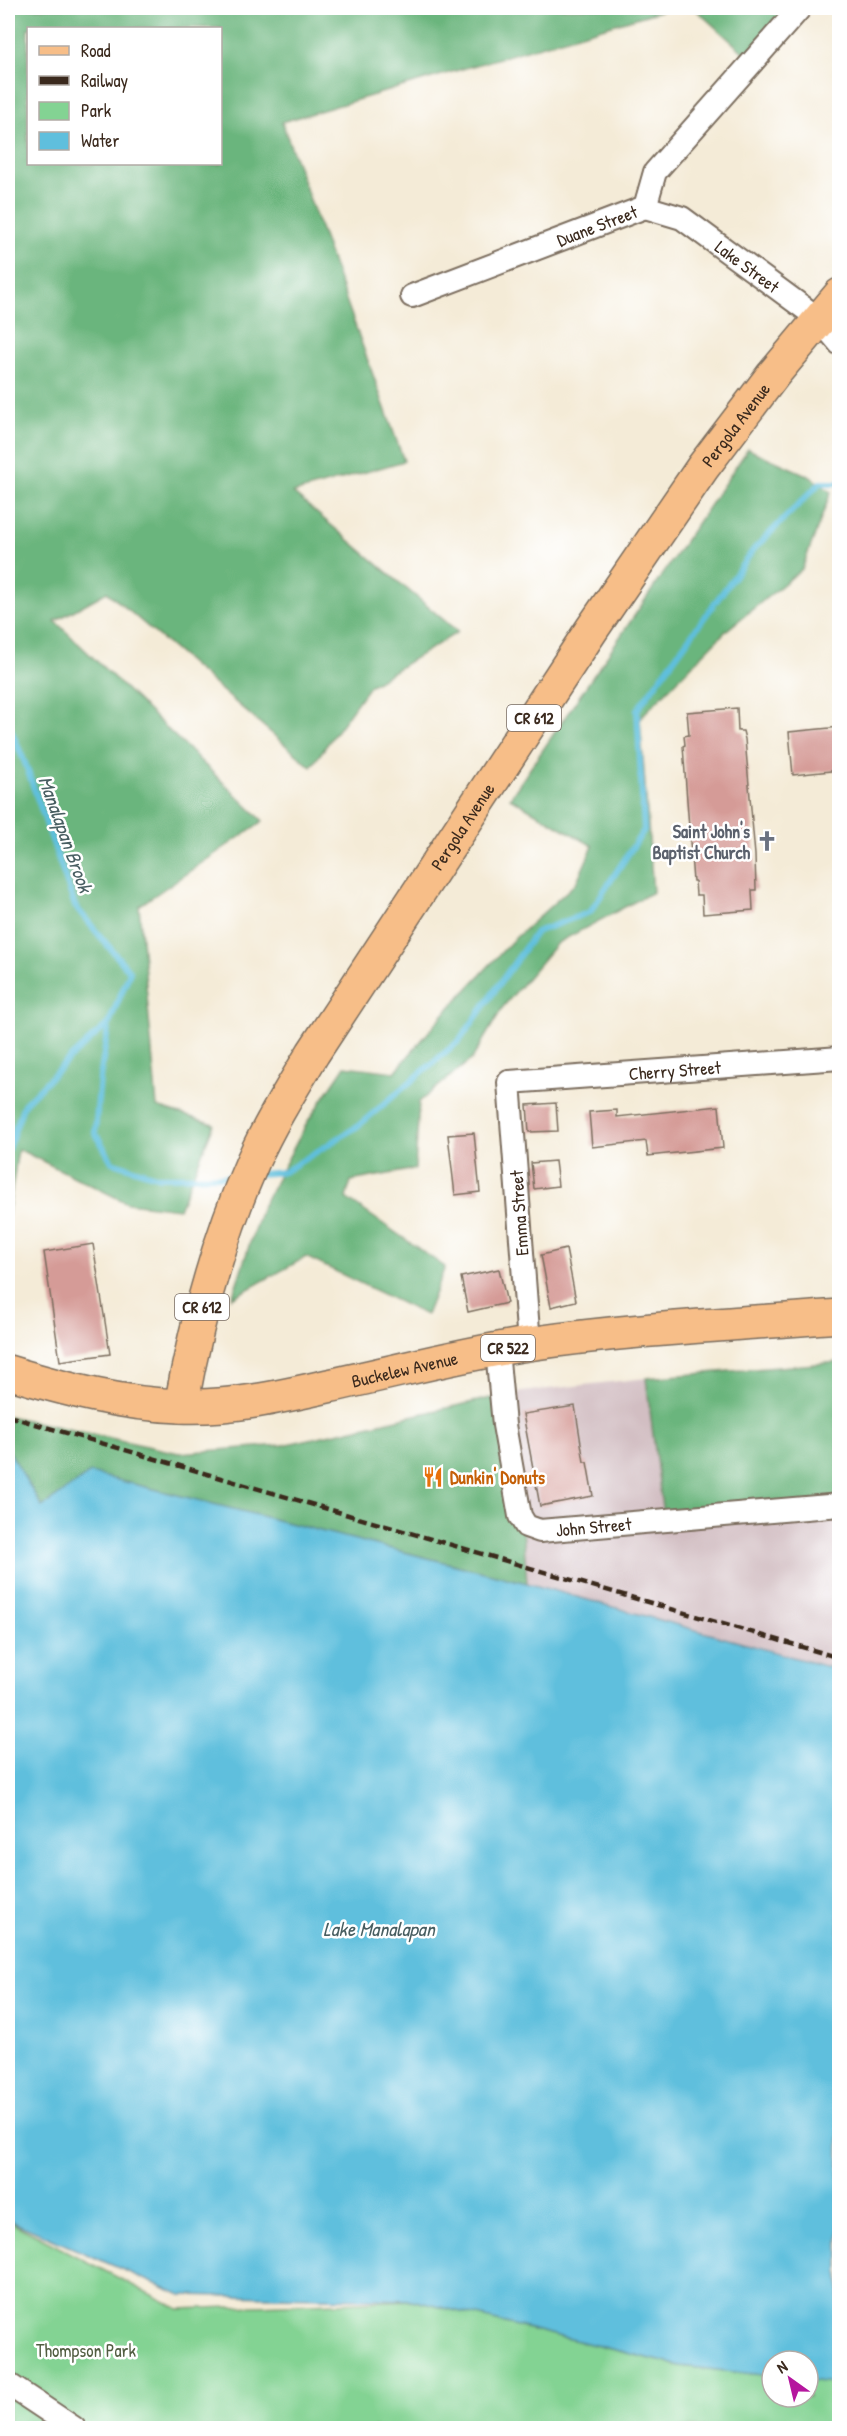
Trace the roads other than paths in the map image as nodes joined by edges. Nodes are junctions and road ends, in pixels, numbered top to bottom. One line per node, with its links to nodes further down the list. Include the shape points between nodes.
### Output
1 (800, 8): 2 (street, Duane Street, via 655,172)
2 (645, 207): 3 (street, Duane Street); 4 (street, Lake Street, via 682,218)
3 (412, 296)
4 (829, 307): 5 (street, Lake Street); 12 (main road, Pergola Avenue / CR 612, via 703,467 313,1053 254,1159 232,1210 194,1334)
5 (840, 344)
6 (840, 1058): 7 (street, Cherry Street)
7 (509, 1082): 9 (street, Emma Street)
8 (840, 1316): 9 (main road, Buckelew Avenue / CR 522)
9 (529, 1344): 10 (main road, Buckelew Avenue / CR 522)
10 (497, 1350): 12 (main road, Buckelew Avenue / CR 522, via 287,1396 236,1404); 13 (street, John Street, via 504,1425 520,1516 526,1526 540,1530)
11 (9, 1373): 12 (main road, Buckelew Avenue / CR 522, via 119,1401)
12 (181, 1406)
13 (840, 1505)
14 (8, 2384): 15 (street)
15 (74, 2428)

